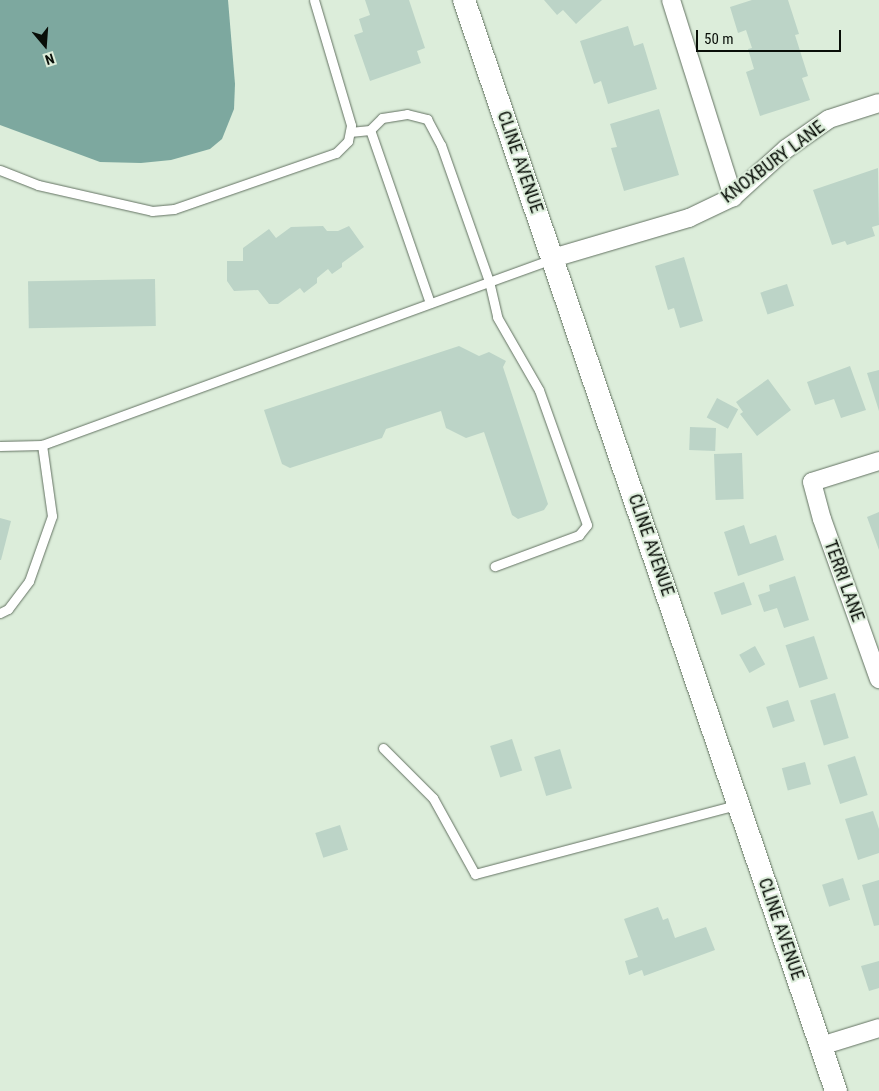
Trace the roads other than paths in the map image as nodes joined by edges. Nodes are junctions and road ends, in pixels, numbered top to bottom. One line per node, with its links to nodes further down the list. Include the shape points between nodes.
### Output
1 (314, 0): 6 (lane)
2 (464, 0): 9 (street, CLINE AVENUE)
3 (671, 0): 8 (street)
4 (879, 103): 8 (street, KNOXBURY LANE, via 830,119 786,148)
5 (370, 130): 6 (lane); 10 (lane, via 382,118 398,115 427,120 441,145); 11 (lane)
6 (350, 132): 7 (lane, via 348,141 336,152 174,209 152,211 104,202 38,185)
7 (0, 170)
8 (733, 196): 9 (street, KNOXBURY LANE, via 689,218)
9 (553, 258): 10 (lane); 19 (street, CLINE AVENUE)
10 (489, 281): 11 (lane); 15 (lane, via 497,317 539,390 587,524 579,535)
11 (430, 302): 12 (lane)
12 (42, 445): 13 (lane); 16 (lane, via 52,516 28,581 8,609)
13 (0, 446)
14 (879, 461): 17 (street, TERRI LANE, via 812,482)
15 (495, 566)
16 (0, 613)
17 (879, 679)
18 (383, 748): 19 (lane, via 433,798 475,874)
19 (740, 804): 21 (street, CLINE AVENUE)
20 (879, 1028): 21 (street)
21 (821, 1046): 22 (street, CLINE AVENUE)
22 (836, 1091)

